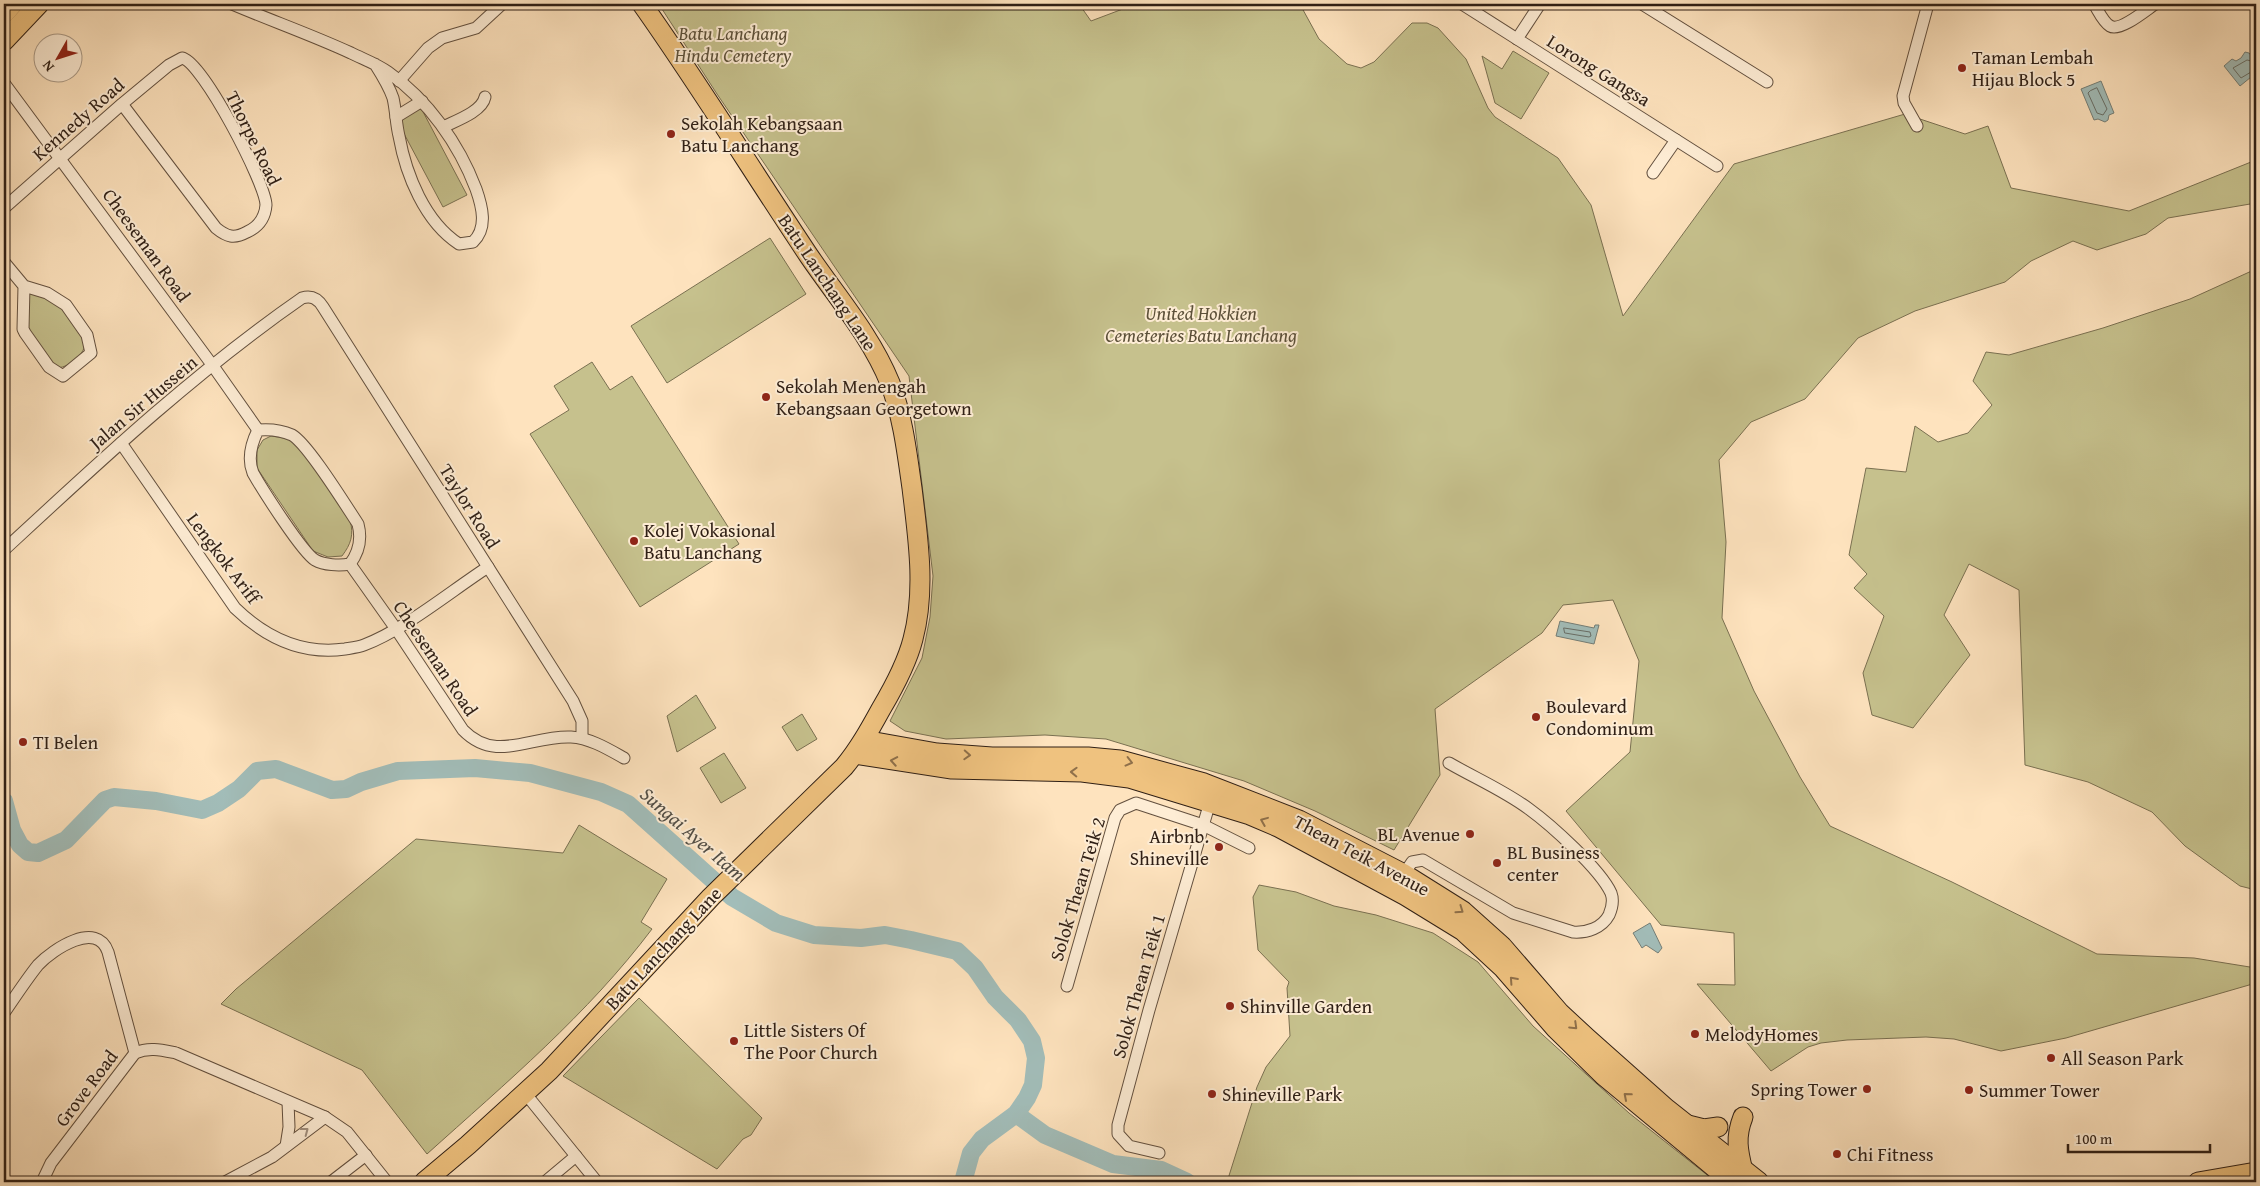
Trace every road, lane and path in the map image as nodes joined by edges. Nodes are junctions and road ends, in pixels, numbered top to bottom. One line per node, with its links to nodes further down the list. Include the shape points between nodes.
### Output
1 (14, 4): 12 (main road)
2 (39, 4): 14 (main road)
3 (232, 4): 16 (street)
4 (502, 4): 17 (street, via 476,28 442,38 428,48)
5 (642, 4): 41 (main road, Batu Lanchang Lane, via 860,328 890,383 905,437 920,574 913,639)
6 (1462, 4): 13 (street, Lorong Gangsa)
7 (1540, 4): 13 (street)
8 (1642, 4): 18 (street)
9 (1928, 4): 24 (street, via 1902,96)
10 (2094, 4): 11 (street, via 2108,25 2114,28)
11 (2155, 4)
12 (4, 14)
13 (1517, 39): 26 (street, Lorong Gangsa)
14 (4, 41)
15 (178, 59): 22 (street, Kennedy Road); 22 (street, Thorpe Road, via 189,60 216,97 264,196 264,217 250,231 232,237 216,228)
16 (375, 64): 17 (street); 23 (street, via 389,87)
17 (399, 81): 21 (street)
18 (1767, 82)
19 (4, 83): 27 (street, Cheeseman Road)
20 (485, 97): 25 (street, via 478,108)
21 (422, 101): 23 (street); 25 (street)
22 (122, 104): 27 (street, Kennedy Road)
23 (396, 117): 25 (street, via 405,161 424,204 448,237 459,244 466,244 473,242 482,231 481,210 470,173)
24 (1917, 126)
25 (443, 127)
26 (1676, 140): 28 (street, Lorong Gangsa); 29 (street)
27 (60, 157): 30 (street, Kennedy Road); 34 (street, Cheeseman Road)
28 (1717, 166)
29 (1653, 173)
30 (4, 208)
31 (4, 262): 32 (street)
32 (24, 286): 32 (street, via 60,300 90,341 91,353 63,376 49,367 25,333)
33 (315, 298): 34 (street, Jalan Sir Hussein, via 306,297 297,302); 39 (street, Taylor Road)
34 (213, 366): 35 (street, Cheeseman Road); 36 (street, Jalan Sir Hussein)
35 (258, 430): 38 (street, via 250,451 251,467 257,481 303,548 316,561); 38 (street, via 290,434 304,445 358,524 358,550)
36 (121, 443): 37 (street, Jalan Sir Hussein); 40 (street, Lengkok Ariff, via 227,598 244,617 260,628 281,641 325,652 363,646)
37 (4, 550)
38 (350, 564): 40 (street, Cheeseman Road)
39 (488, 567): 40 (street, Lengkok Ariff); 42 (street, Taylor Road, via 573,701 582,721)
40 (396, 628): 42 (street, Cheeseman Road, via 463,730 479,743 500,748 557,737)
41 (885, 702): 43 (main road, Batu Lanchang Lane); 44 (main road, via 882,725 886,732 893,740)
42 (582, 738): 45 (street, Cheeseman Road)
43 (859, 747): 44 (main road, Thean Teik Avenue); 47 (main road, Thean Teik Avenue, one-way to 43, via 1155,784 1108,775 952,769); 56 (main road, Batu Lanchang Lane)
44 (918, 751): 51 (main road, Thean Teik Avenue, one-way to 51, via 992,757 1088,757 1120,760 1167,771 1299,820)
45 (624, 758)
46 (1450, 763): 51 (street, via 1540,818 1592,868 1611,893 1613,905 1601,924 1581,933 1573,932 1513,913 1423,860 1412,862)
47 (1210, 802): 48 (street, Solok Thean Teik 1); 50 (main road, Thean Teik Avenue, one-way to 47, via 1278,826)
48 (1203, 824): 49 (street); 53 (street, Solok Thean Teik 2, via 1136,803 1120,810); 63 (street, Solok Thean Teik 1, via 1118,1125 1118,1134 1129,1146)
49 (1249, 848)
50 (1338, 859): 51 (main road, via 1351,861 1392,880); 52 (main road, Thean Teik Avenue)
51 (1404, 874): 52 (main road, via 1409,889); 61 (main road, Thean Teik Avenue, one-way to 61, via 1463,911 1482,927 1560,1013 1638,1085 1686,1125)
52 (1446, 920): 58 (main road, Thean Teik Avenue, one-way to 52, via 1580,1053 1480,946)
53 (1067, 986)
54 (4, 1013): 55 (street, via 40,964 53,952 83,938 96,938 103,942 108,952)
55 (135, 1053): 57 (street, Grove Road, via 144,1049 176,1053); 68 (street, Grove Road, via 50,1163)
56 (525, 1093): 65 (street); 72 (main road, Batu Lanchang Lane)
57 (288, 1102): 59 (street, Grove Road); 62 (street)
58 (1648, 1114): 61 (main road, via 1665,1120 1696,1145); 67 (main road, Thean Teik Avenue)
59 (326, 1117): 62 (street, one-way to 59); 64 (street, Grove Road, via 347,1132)
60 (1743, 1117): 67 (main road, via 1737,1143)
61 (1710, 1140): 67 (main road, Thean Teik Avenue)
62 (286, 1146): 69 (street, via 257,1167)
63 (1160, 1153)
64 (366, 1155): 70 (street); 71 (street, Grove Road)
65 (576, 1156): 73 (street); 74 (street)
66 (2256, 1172): 76 (main road)
67 (1738, 1179): 75 (main road, Thean Teik Avenue)
68 (42, 1182)
69 (226, 1182)
70 (331, 1182)
71 (387, 1182)
72 (424, 1182)
73 (545, 1182)
74 (597, 1182)
75 (1759, 1182)
76 (2198, 1182)

